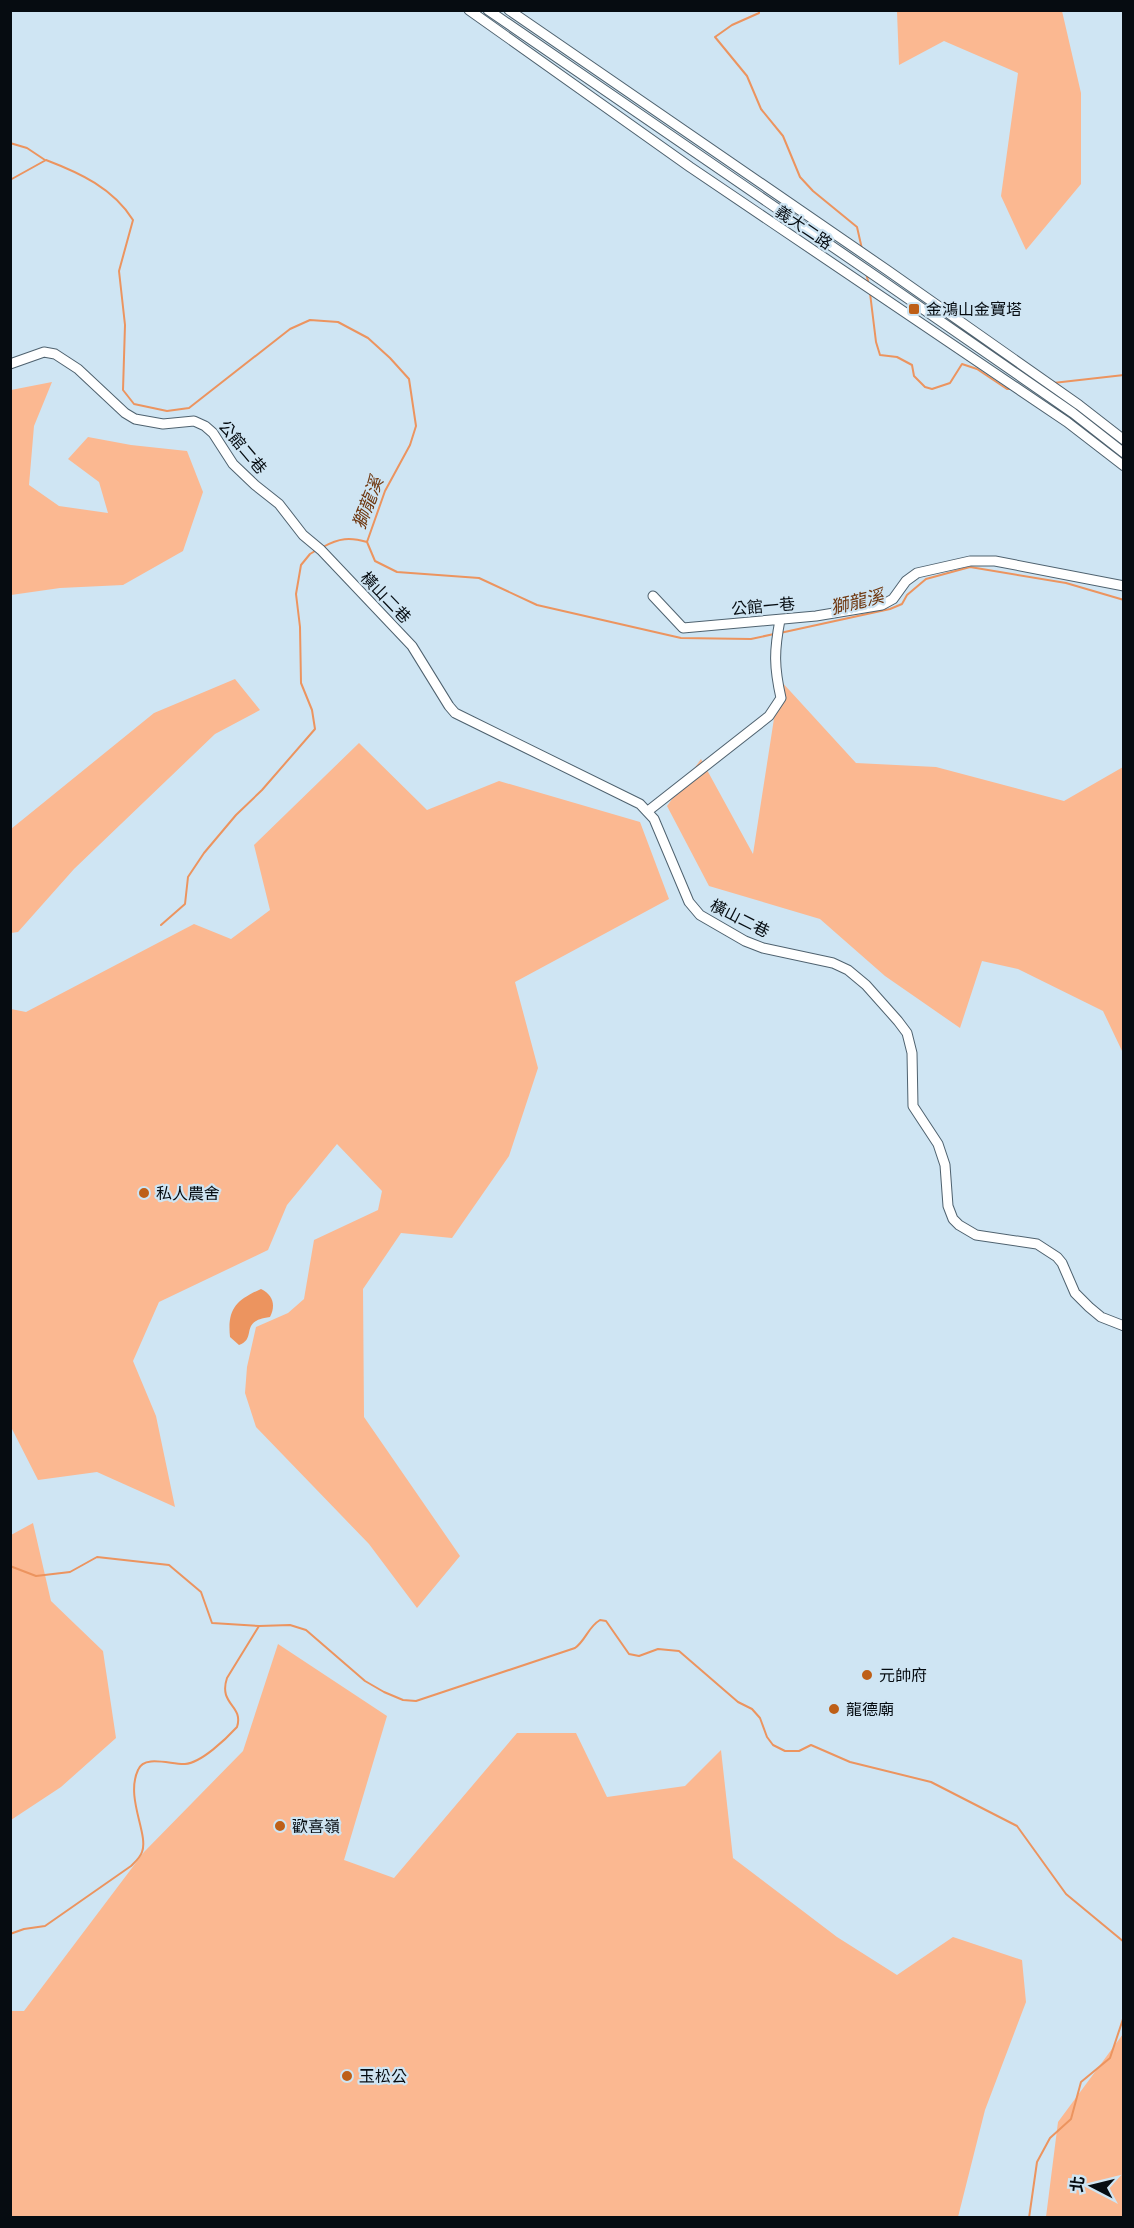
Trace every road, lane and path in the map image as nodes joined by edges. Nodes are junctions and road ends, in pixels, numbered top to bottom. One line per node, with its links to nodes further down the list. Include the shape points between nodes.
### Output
1 (468, 10): 7 (street, 義大二路, via 690,167 1067,422)
2 (488, 10): 6 (street, 義大二路, via 884,282)
3 (509, 10): 5 (street, 義大二路, via 887,270)
4 (10, 364): 8 (street, 公館二巷, via 44,352 55,354 135,418 163,424 194,421 205,426 233,464 279,504)
5 (1124, 440)
6 (1124, 453)
7 (1124, 466)
8 (318, 547): 12 (street, 橫山二巷, via 412,646 455,713)
9 (1124, 586): 11 (street, 公館一巷, via 995,561 970,561 917,573 882,605)
10 (653, 596): 11 (street, 公館一巷, via 683,628)
11 (779, 624): 12 (street, via 775,671 781,698 769,716)
12 (648, 811): 13 (street, 橫山二巷, via 689,902 700,915 763,948 833,963 848,970 907,1033 912,1053 913,1106 939,1144 953,1219 976,1234 1037,1244 1062,1263 1075,1293 1089,1308)
13 (1124, 1326)

